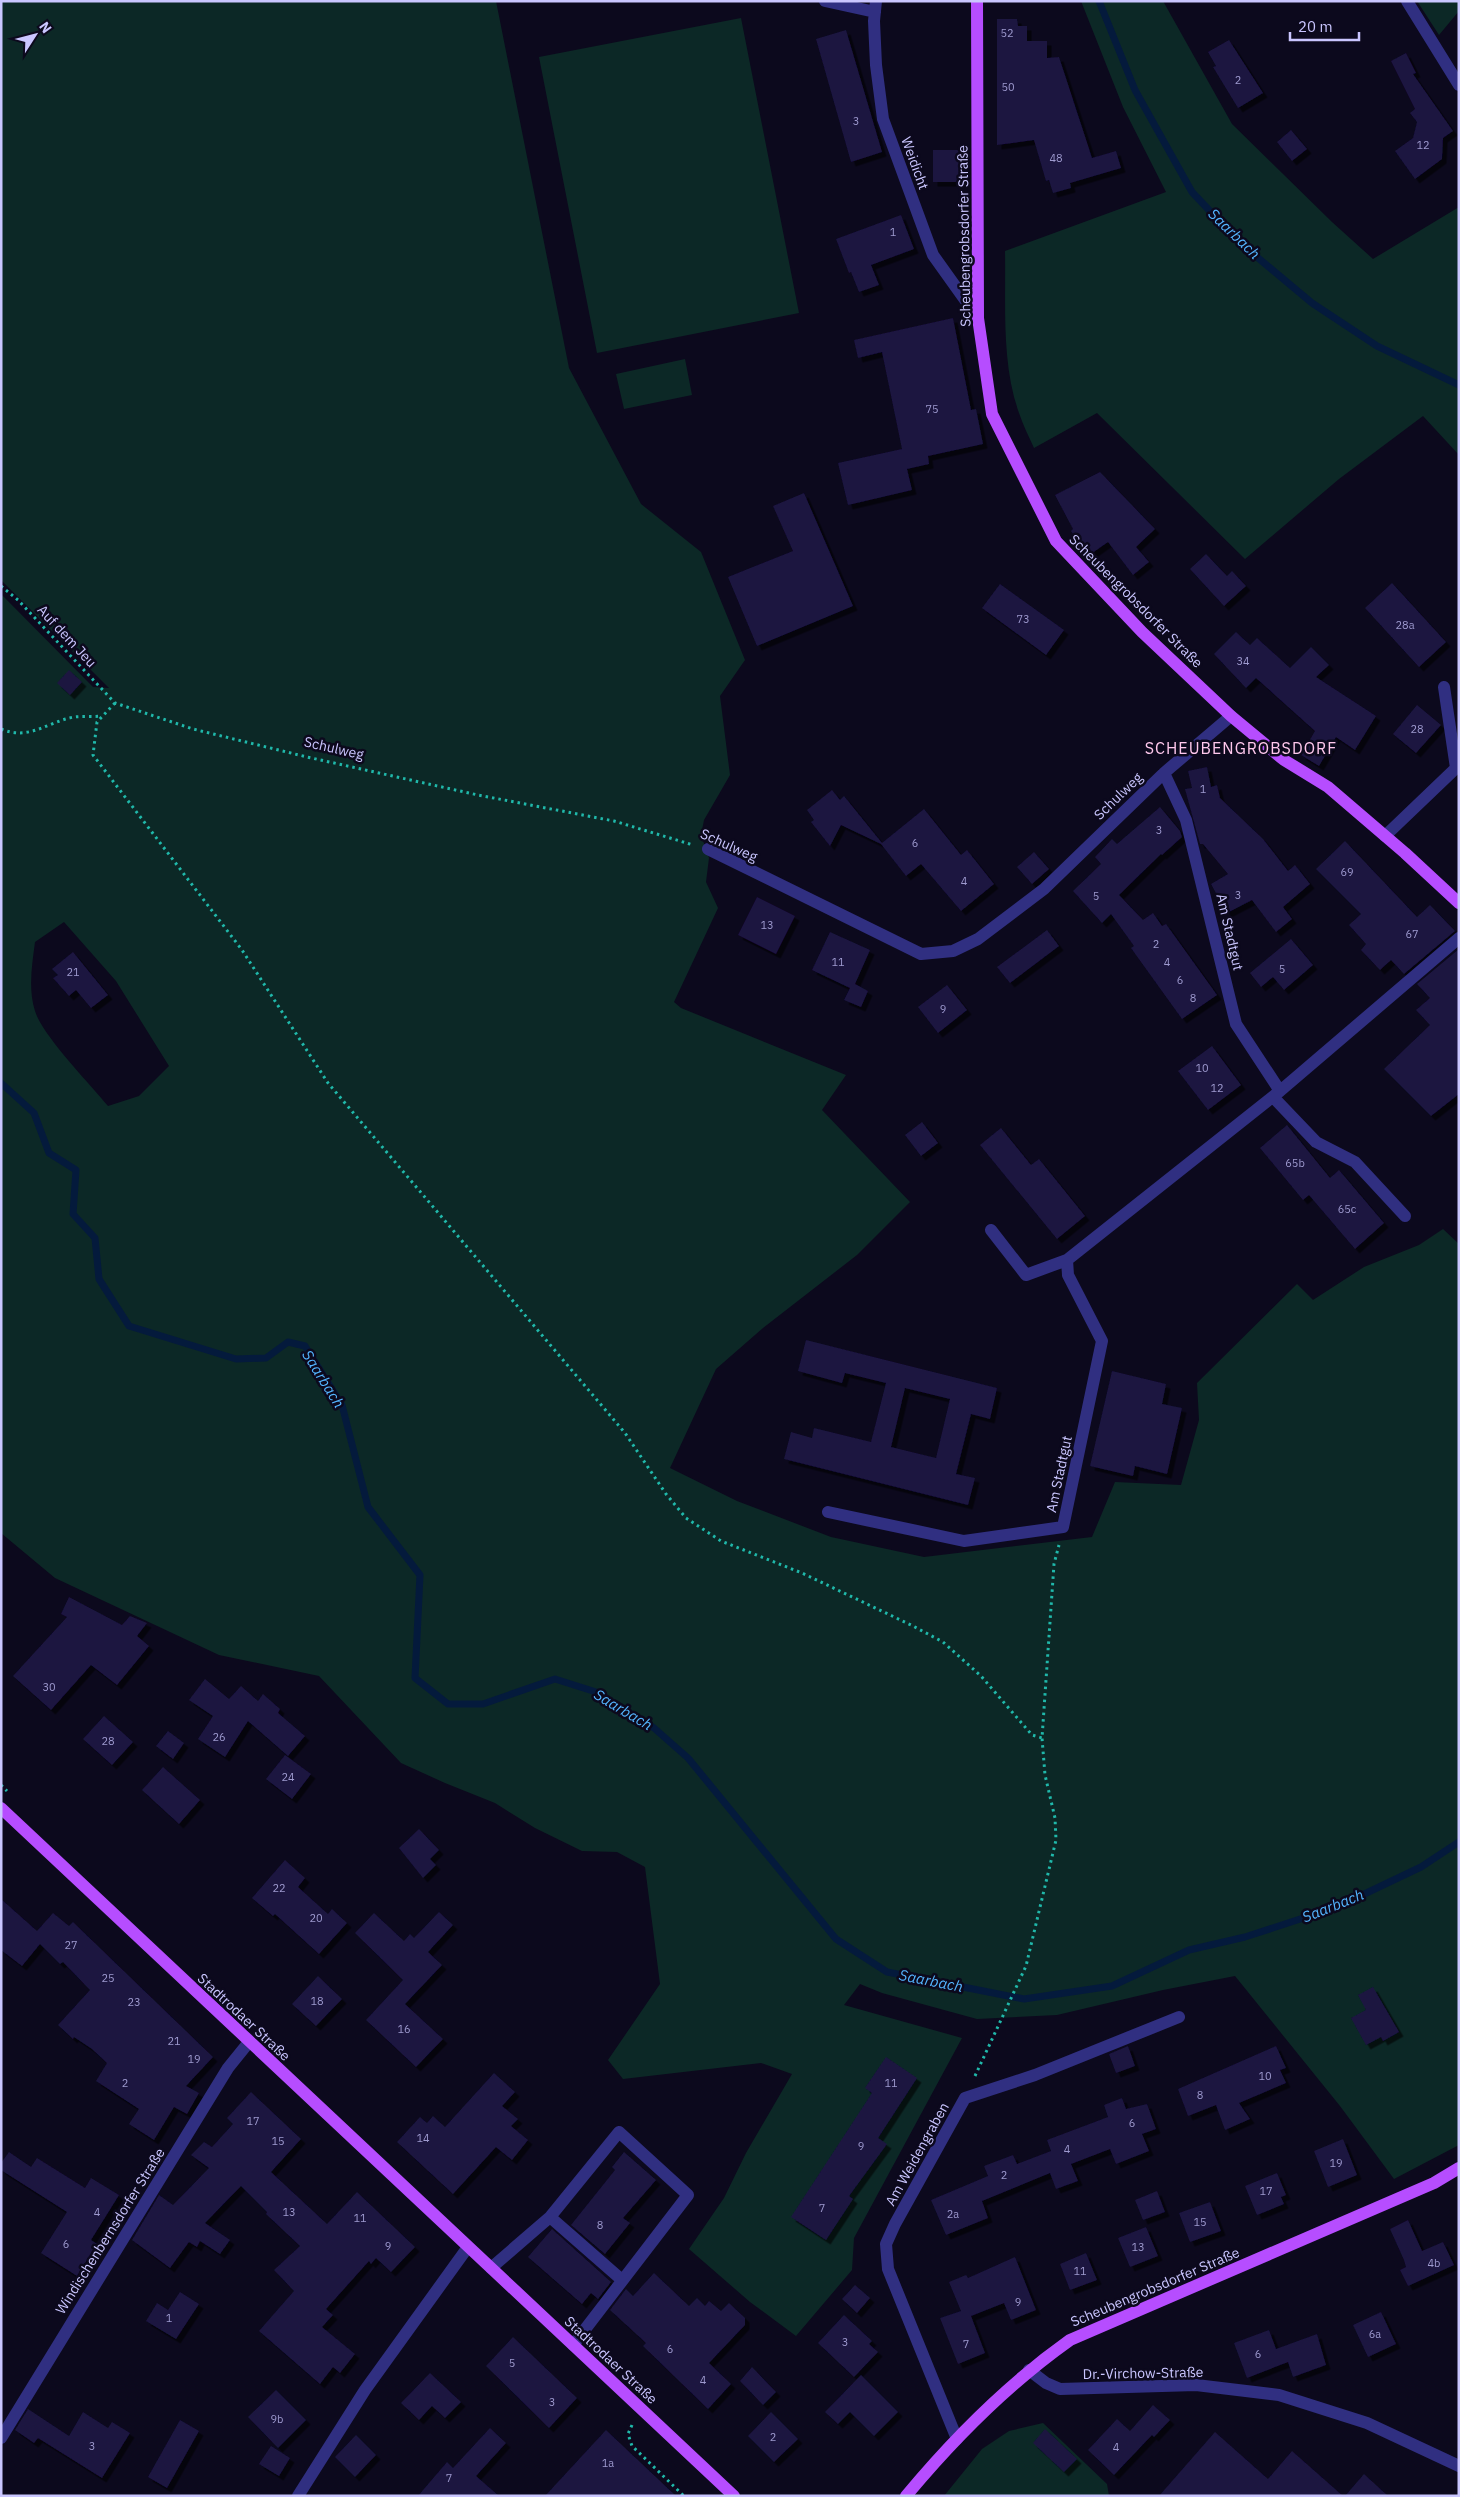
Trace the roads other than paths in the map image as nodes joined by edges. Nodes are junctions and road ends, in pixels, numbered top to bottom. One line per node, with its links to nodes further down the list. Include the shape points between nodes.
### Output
1 (825, 1): 4 (street)
2 (977, 1): 6 (main road, Scheubengrobsdorfer Straße)
3 (1407, 1): 5 (street)
4 (876, 7): 6 (street, Weidicht, via 876,65 883,119 933,255)
5 (1459, 86)
6 (978, 318): 8 (main road, Scheubengrobsdorfer Straße, via 992,414 1056,541 1142,632)
7 (1444, 688): 10 (street, via 1456,768)
8 (1231, 716): 9 (street, Schulweg); 10 (main road, Scheubengrobsdorfer Straße, via 1284,760 1328,787)
9 (1164, 773): 11 (street, Schulweg, via 1044,889 978,938 953,951 921,954); 14 (street, Am Stadtgut, via 1188,830 1236,1024)
10 (1385, 836): 12 (main road, Scheubengrobsdorfer Straße)
11 (708, 849)
12 (1459, 903)
13 (1459, 938): 14 (street)
14 (1276, 1094): 15 (street, Am Stadtgut, via 1316,1142 1355,1162); 17 (street)
15 (1405, 1216)
16 (991, 1230): 17 (street, via 1026,1275)
17 (1067, 1260): 18 (street, Am Stadtgut, via 1068,1275 1102,1341 1063,1527 964,1541)
18 (828, 1512)
19 (1, 1808): 21 (main road, Stadtrodaer Straße)
20 (1179, 2017): 30 (street, Am Weidengraben, via 1035,2075 965,2098 886,2244 888,2268)
21 (250, 2042): 24 (main road, Stadtrodaer Straße); 29 (street, Windischenbernsdorfer Straße, via 218,2084)
22 (1459, 2168): 28 (main road, Scheubengrobsdorfer Straße, via 1434,2183 1070,2340)
23 (550, 2217): 25 (street); 26 (street); 26 (street, via 619,2132 688,2195)
24 (468, 2246): 25 (main road, Stadtrodaer Straße); 32 (street, via 365,2390)
25 (491, 2268): 27 (main road, Stadtrodaer Straße)
26 (622, 2280): 27 (street)
27 (573, 2345): 33 (main road, Stadtrodaer Straße)
28 (1029, 2370): 30 (main road, Scheubengrobsdorfer Straße); 31 (street, Dr.-Virchow-Straße, via 1060,2389 1196,2385 1280,2394 1367,2423)
29 (1, 2438)
30 (956, 2439): 34 (main road, Scheubengrobsdorfer Straße)
31 (1459, 2466)
32 (298, 2496)
33 (734, 2496)
34 (906, 2496)

